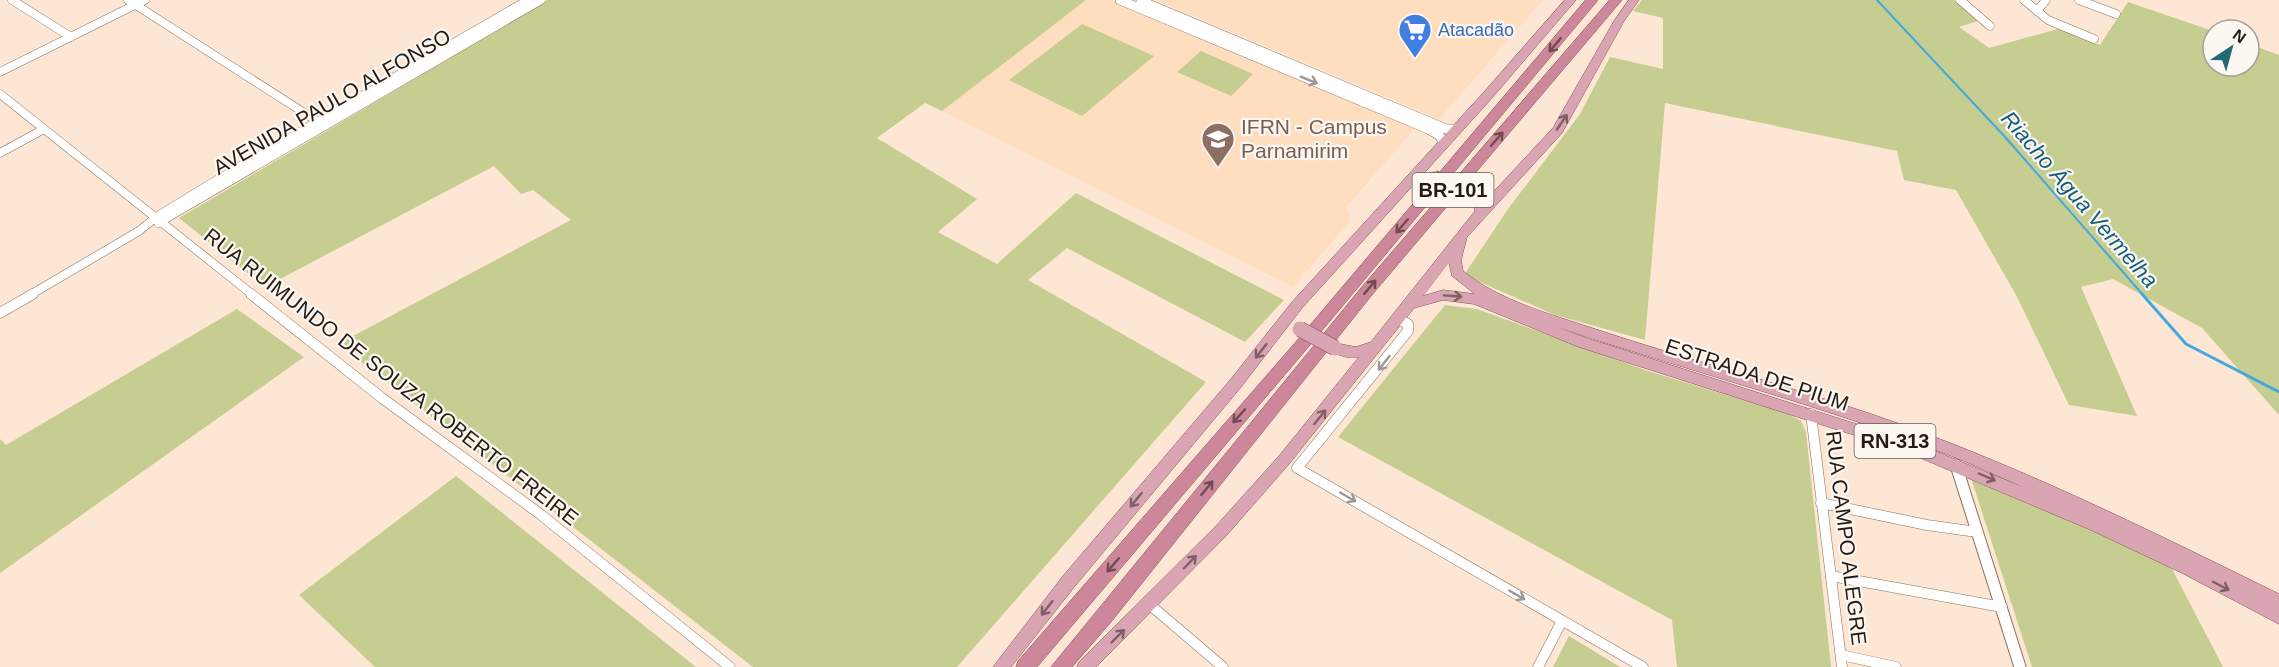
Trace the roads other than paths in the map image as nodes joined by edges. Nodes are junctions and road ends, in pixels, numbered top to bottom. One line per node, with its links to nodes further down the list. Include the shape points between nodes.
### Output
1 (12, 0): 20 (street)
2 (128, 0): 16 (street)
3 (145, 0): 16 (street)
4 (528, 0): 26 (street, AVENIDA PAULO ALFONSO)
5 (542, 0): 26 (street, AVENIDA PAULO ALFONSO)
6 (1120, 0): 22 (street)
7 (1138, 0): 22 (street)
8 (1571, 0): 29 (main road)
9 (1592, 0): 56 (highway, BR-101, one-way to 56)
10 (1616, 0): 57 (highway, BR-101, one-way to 10, via 1404,247)
11 (1634, 0): 33 (main road, one-way to 11, via 1558,130)
12 (1960, 0): 19 (street)
13 (2024, 0): 17 (street)
14 (2046, 0): 17 (street)
15 (2079, 0): 18 (street)
16 (136, 5): 20 (street); 27 (street)
17 (2037, 11): 21 (street, via 2054,23)
18 (2116, 14)
19 (1990, 26)
20 (71, 37): 23 (street)
21 (2094, 39)
22 (1254, 52): 25 (street)
23 (0, 72)
24 (0, 94): 28 (street, RUA RUIMUNDO DE SOUZA ROBERTO FREIRE)
25 (1355, 94): 29 (street, via 1446,129); 30 (street, via 1437,133)
26 (371, 95): 27 (street, AVENIDA PAULO ALFONSO)
27 (322, 124): 34 (street, AVENIDA PAULO ALFONSO)
28 (44, 129): 31 (street); 34 (street, RUA RUIMUNDO DE SOUZA ROBERTO FREIRE)
29 (1457, 129): 30 (main road)
30 (1444, 143): 32 (main road)
31 (0, 153)
32 (1411, 179): 33 (main road, bridge, via 1422,175 1434,177 1468,192 1478,199); 37 (main road)
33 (1481, 212): 35 (main road)
34 (159, 219): 38 (street, AVENIDA PAULO ALFONSO); 54 (street, RUA RUIMUNDO DE SOUZA ROBERTO FREIRE, via 382,398 540,513)
35 (1461, 238): 36 (main road); 48 (main road, ESTRADA DE PIUM / RN-313, via 1455,260 1457,273 1478,290 1547,318 1865,418 1956,451 2131,529)
36 (1410, 304): 39 (main road); 41 (main road, ESTRADA DE PIUM / RN-313, one-way to 41, via 1443,295 1476,299 1584,343)
37 (1297, 305): 40 (main road, bridge, via 1294,317 1300,329 1335,348 1354,354); 55 (main road, one-way to 55)
38 (0, 313)
39 (1398, 319): 40 (main road); 44 (street, one-way to 44, via 1408,324 1408,331)
40 (1377, 345): 42 (main road, one-way to 40)
41 (1811, 414): 43 (main road, ESTRADA DE PIUM / RN-313); 45 (street, RUA CAMPO ALEGRE)
42 (1284, 460): 44 (street); 49 (main road, one-way to 42)
43 (1956, 465): 46 (street); 51 (main road, ESTRADA DE PIUM / RN-313, one-way to 51, via 2188,568)
44 (1298, 468): 52 (street, one-way to 52)
45 (1821, 503): 46 (street); 47 (street, RUA CAMPO ALEGRE)
46 (1977, 532): 50 (street)
47 (1831, 576): 50 (street); 53 (street, RUA CAMPO ALEGRE)
48 (2279, 602)
49 (1149, 604): 58 (main road, one-way to 49); 59 (street)
50 (2002, 607): 63 (street)
51 (2279, 617)
52 (1562, 621): 60 (street); 61 (street)
53 (1842, 661): 62 (street)
54 (730, 667)
55 (1001, 667)
56 (1025, 667)
57 (1060, 667)
58 (1085, 667)
59 (1224, 667)
60 (1538, 667)
61 (1643, 667)
62 (1896, 667)
63 (2020, 667)

